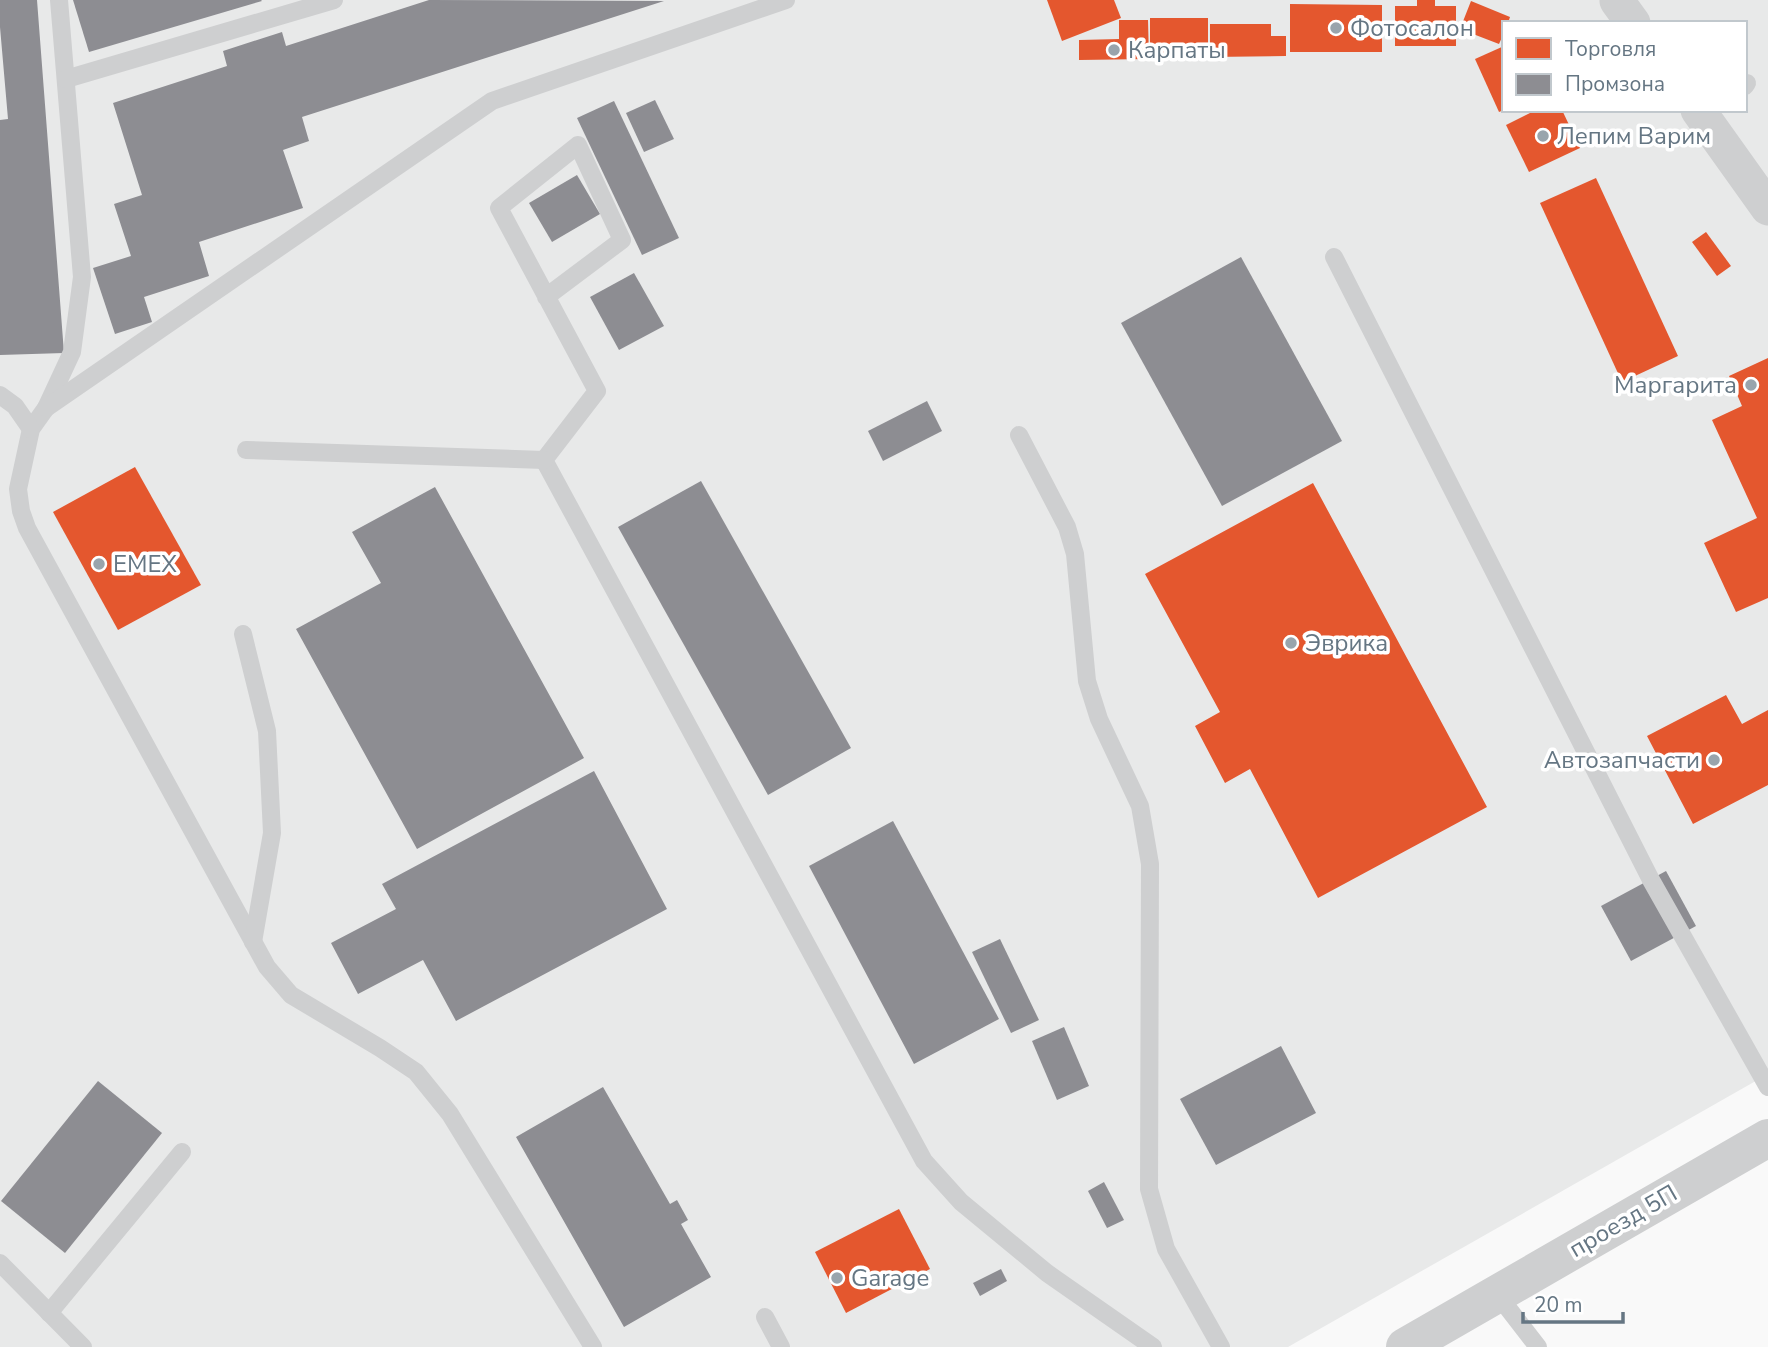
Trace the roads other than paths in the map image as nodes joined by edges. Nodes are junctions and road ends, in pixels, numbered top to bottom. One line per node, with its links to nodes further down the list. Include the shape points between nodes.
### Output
1 (59, 0): 6 (lane)
2 (334, 0): 6 (lane)
3 (786, 0): 12 (lane, via 492,101)
4 (1616, 0): 5 (street)
5 (1632, 21)
6 (66, 79): 12 (lane, via 82,277 72,352)
7 (1711, 116): 8 (street)
8 (1768, 208)
9 (1334, 257): 19 (lane, via 1651,880)
10 (546, 297): 10 (lane, via 622,240 578,145 499,208); 16 (lane, via 597,391)
11 (0, 395): 13 (lane, via 15,406)
12 (46, 408): 13 (lane)
13 (31, 429): 18 (lane, via 18,489 27,528)
14 (1019, 435): 31 (lane, via 1068,527 1075,554 1087,681 1099,719 1140,806 1150,864 1149,1189 1166,1250)
15 (246, 450): 16 (lane)
16 (544, 460): 30 (lane, via 925,1161 961,1202 1036,1264)
17 (243, 634): 18 (lane, via 267,731 272,833)
18 (253, 942): 28 (lane, via 291,995 416,1072 450,1114)
19 (1768, 1087)
20 (1768, 1138): 23 (street, проезд 5П)
21 (182, 1152): 24 (lane)
22 (0, 1263): 24 (lane)
23 (1497, 1294): 26 (lane); 32 (street, проезд 5П)
24 (49, 1312): 27 (lane)
25 (765, 1317): 29 (lane)
26 (1532, 1344)
27 (83, 1347)
28 (593, 1347)
29 (781, 1347)
30 (1153, 1347)
31 (1221, 1347)
32 (1405, 1347)

